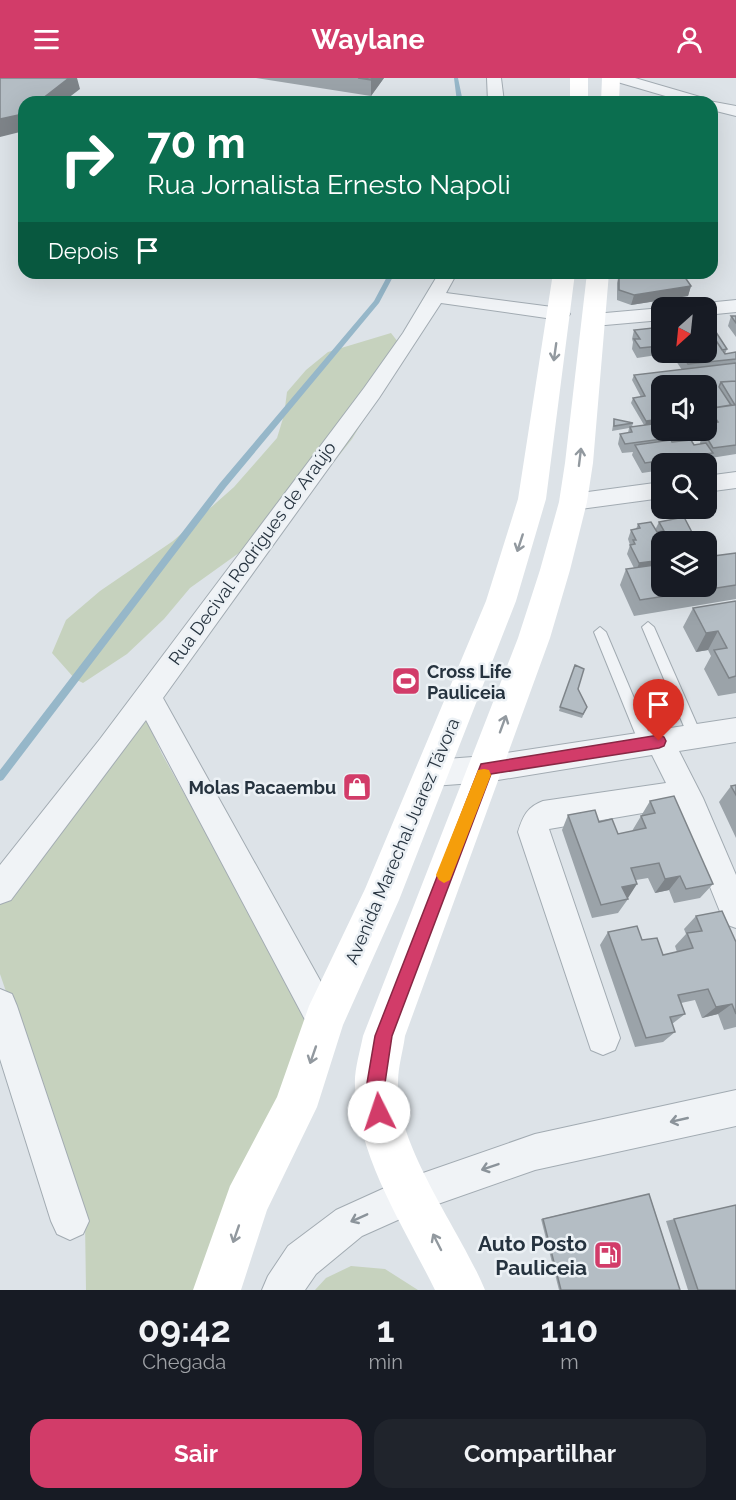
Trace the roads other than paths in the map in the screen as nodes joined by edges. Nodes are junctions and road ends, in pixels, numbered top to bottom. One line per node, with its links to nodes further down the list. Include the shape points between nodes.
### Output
1 (495, 78): 5 (street)
2 (579, 78): 6 (street)
3 (611, 78): 7 (street)
4 (619, 78): 8 (street)
5 (496, 96)
6 (579, 96)
7 (610, 96)
8 (681, 96)
9 (718, 106): 10 (street)
10 (736, 111)
11 (445, 279): 14 (street, Rua Decival Rodrigues de Araújo)
12 (563, 279): 17 (street, Avenida Marechal Juarez Távora)
13 (597, 279): 19 (street)
14 (435, 297): 17 (street); 26 (street, Rua Decival Rodrigues de Araújo)
15 (736, 306): 16 (street)
16 (717, 308)
17 (560, 314): 31 (street, Avenida Marechal Juarez Távora, one-way to 31, via 524,531 501,601)
18 (651, 316): 19 (street)
19 (594, 320): 23 (street, one-way to 19)
20 (736, 480): 21 (street)
21 (717, 483)
22 (651, 491): 23 (street)
23 (573, 502): 30 (street, one-way to 23, via 534,638)
24 (648, 627): 28 (lane)
25 (600, 632): 29 (lane)
26 (148, 697): 33 (street, Rua Decival Rodrigues de Araújo); 36 (street)
27 (736, 730): 28 (street)
28 (695, 736): 29 (street)
29 (652, 742): 30 (street); 32 (street)
30 (486, 769): 31 (street); 39 (street, via 384,1036 376,1083 379,1112 390,1152)
31 (433, 773): 36 (street, Avenida Marechal Juarez Távora)
32 (693, 807): 34 (street); 37 (street, via 686,799 672,795 543,815 534,826)
33 (0, 889)
34 (736, 913)
35 (0, 1006): 40 (street)
36 (324, 1021): 41 (street, Avenida Marechal Juarez Távora, one-way to 41, via 295,1107 246,1202)
37 (603, 1038)
38 (736, 1108): 39 (street, one-way to 39, via 535,1152)
39 (412, 1194): 42 (street, one-way to 42, via 349,1223 302,1260); 43 (street, one-way to 39)
40 (70, 1221)
41 (217, 1290)
42 (282, 1290)
43 (461, 1290)

